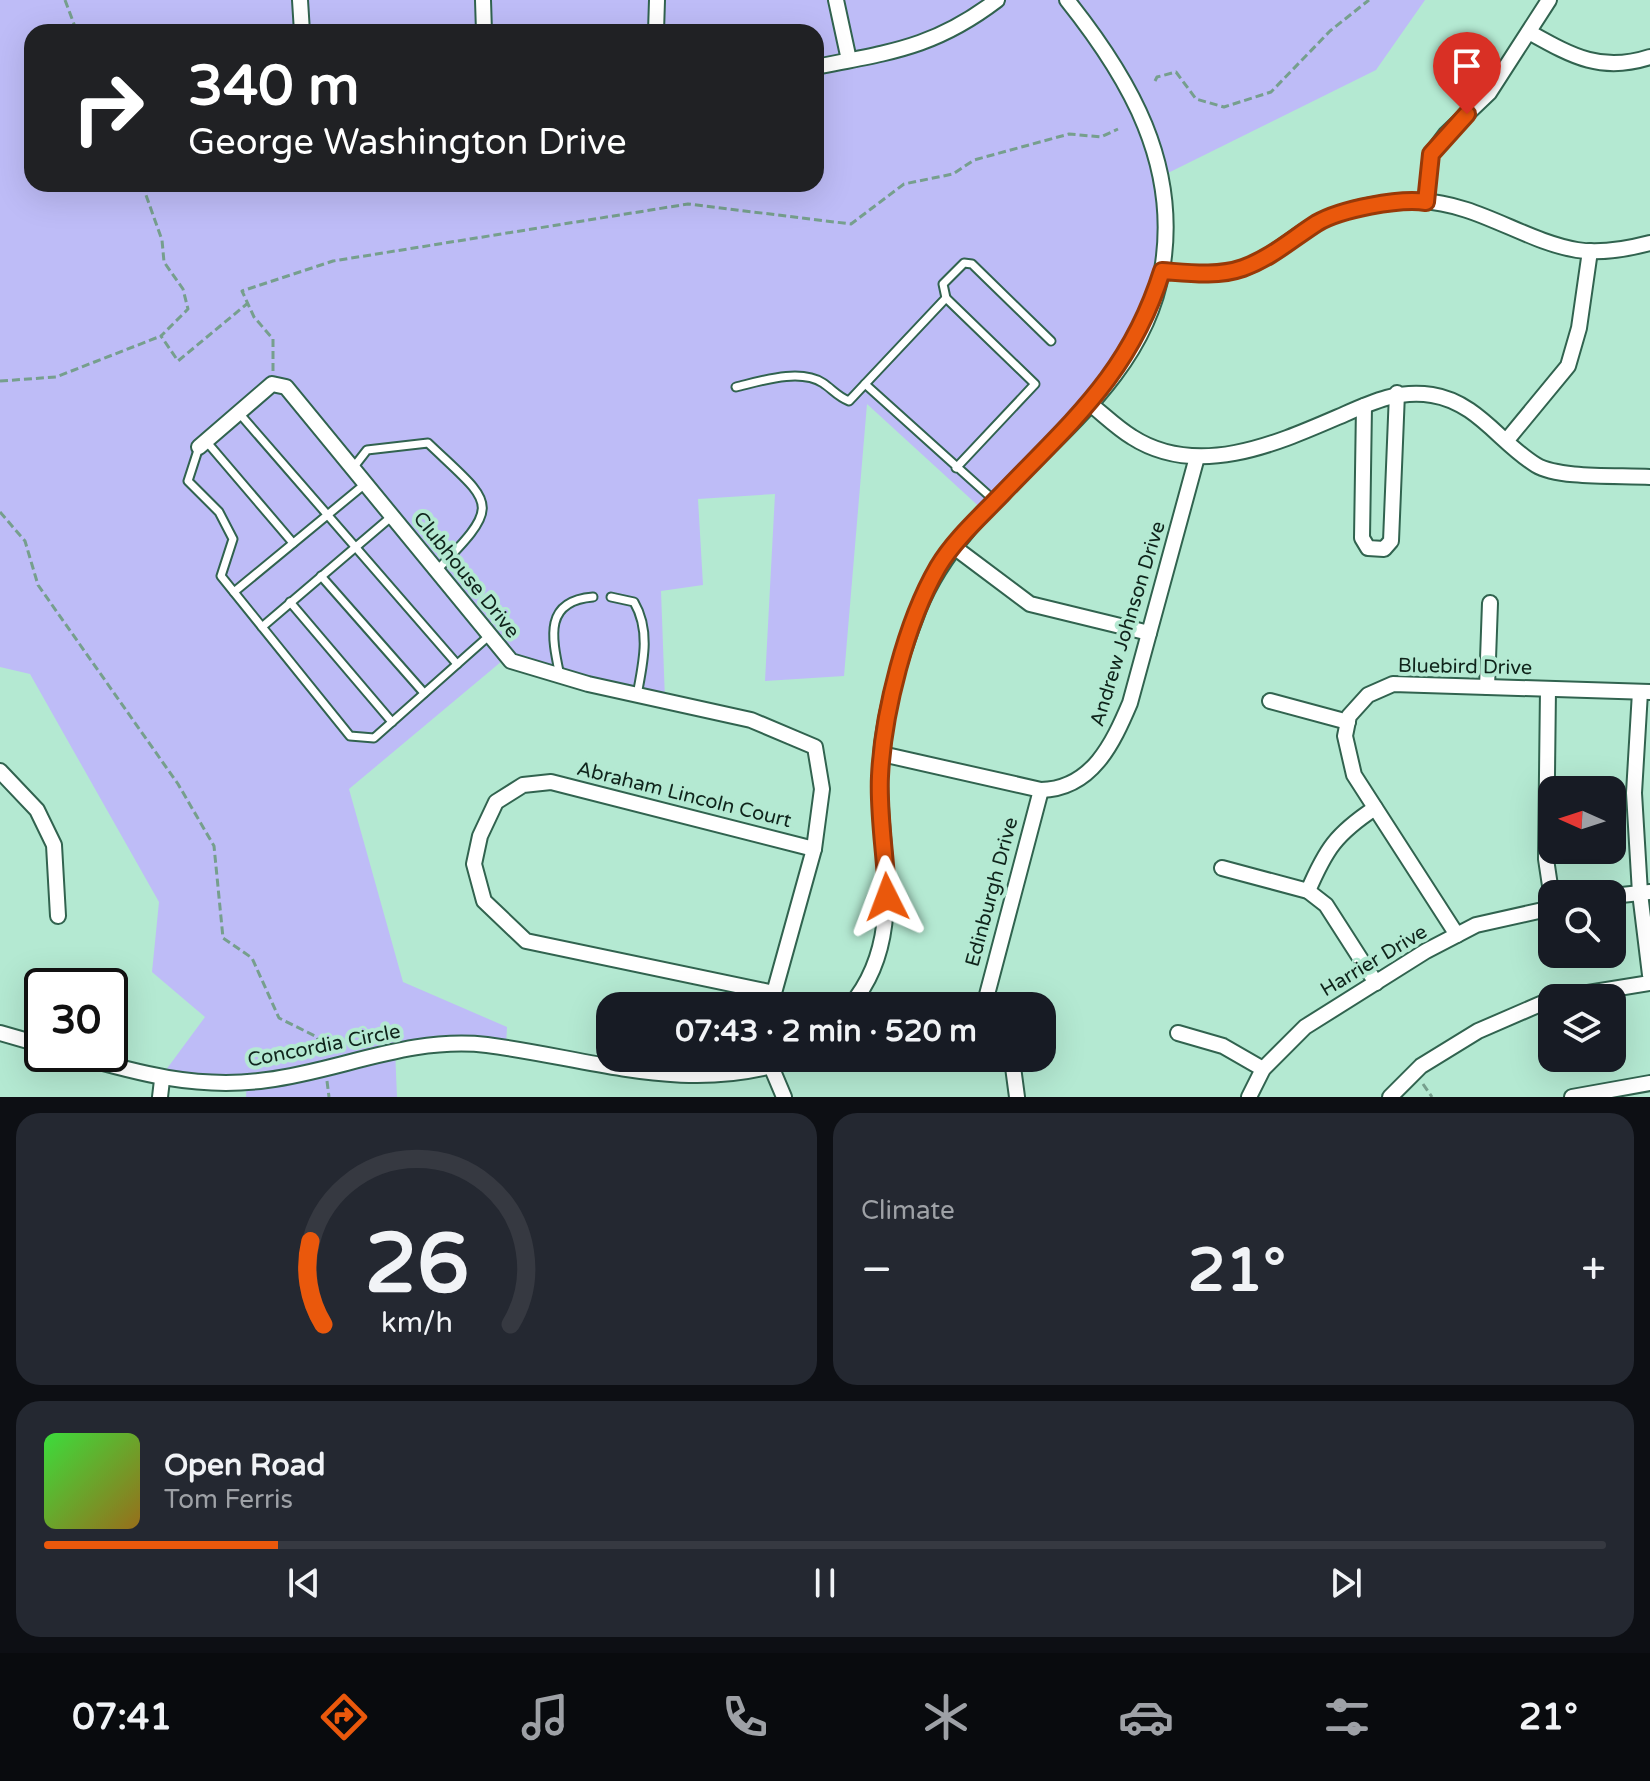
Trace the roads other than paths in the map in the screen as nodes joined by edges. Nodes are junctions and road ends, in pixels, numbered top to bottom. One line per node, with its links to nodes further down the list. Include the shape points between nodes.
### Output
1 (300, 0): 8 (street)
2 (483, 0): 9 (street)
3 (657, 0): 10 (street)
4 (836, 0): 13 (street)
5 (997, 0): 13 (street, via 920,46)
6 (1067, 0): 18 (street, via 1125,80 1147,124 1163,177)
7 (1549, 0): 11 (street)
8 (302, 24)
9 (484, 24)
10 (656, 24)
11 (1529, 32): 12 (street, via 1604,65); 15 (street, via 1489,93 1431,154)
12 (1650, 57)
13 (849, 60): 14 (street)
14 (824, 65)
15 (1426, 202): 17 (street, via 1469,210 1556,245); 18 (street, via 1374,205 1321,221 1269,257 1241,269 1213,274)
16 (1650, 243): 17 (street)
17 (1590, 251): 27 (street, via 1568,366)
18 (1162, 271): 24 (street, via 1142,328)
19 (946, 298): 20 (lane, via 943,284 964,263 972,264); 21 (lane); 31 (lane, via 1035,384)
20 (1051, 341)
21 (865, 384): 22 (lane, via 849,401 821,381 805,378); 31 (lane)
22 (736, 387)
23 (1397, 393): 25 (street); 25 (street, via 1391,541 1384,549 1368,548 1362,538); 27 (street, via 1434,395 1455,403 1479,415)
24 (1089, 403): 29 (street, via 1132,438 1168,453); 34 (street)
25 (1364, 406): 29 (street, via 1273,445)
26 (239, 413): 28 (street); 30 (street, Clubhouse Drive, via 272,384 286,387); 35 (lane)
27 (1507, 440): 32 (street, via 1538,466)
28 (203, 444): 37 (lane); 42 (lane, via 188,481 219,512 233,539 221,576)
29 (1197, 457): 48 (street, Andrew Johnson Drive)
30 (353, 468): 33 (street, Clubhouse Drive); 40 (lane, via 367,450 428,443 479,492 479,526)
31 (956, 468): 34 (lane)
32 (1650, 477)
33 (366, 484): 35 (lane); 36 (street, Clubhouse Drive)
34 (995, 501): 39 (street)
35 (327, 516): 37 (lane); 38 (lane)
36 (392, 516): 38 (lane); 40 (street, Clubhouse Drive)
37 (293, 543): 42 (lane)
38 (356, 546): 41 (lane); 50 (lane)
39 (954, 547): 48 (street, via 1030,604); 60 (street, via 918,610)
40 (437, 570): 49 (street, Clubhouse Drive)
41 (321, 576): 45 (lane); 55 (lane)
42 (234, 592): 47 (lane)
43 (593, 597): 51 (lane, via 569,601 556,616 553,639)
44 (611, 597): 56 (lane, via 634,602 642,616 645,652)
45 (290, 602): 47 (lane); 58 (lane)
46 (1490, 603): 52 (street)
47 (262, 627): 58 (lane, via 350,736 374,738)
48 (1149, 633): 62 (street, Andrew Johnson Drive, via 1114,741 1092,771)
49 (490, 635): 50 (lane); 51 (street, Clubhouse Drive, via 511,661)
50 (457, 664): 55 (lane)
51 (560, 676): 56 (street, Clubhouse Drive)
52 (1487, 687): 53 (street, Bluebird Drive); 59 (street, Bluebird Drive, via 1393,684 1368,695)
53 (1548, 689): 54 (street, Bluebird Drive); 68 (street)
54 (1645, 692): 63 (street)
55 (424, 693): 58 (lane)
56 (637, 695): 66 (street, Clubhouse Drive, via 751,720 815,747 822,789)
57 (1270, 701): 59 (street)
58 (392, 722)
59 (1348, 722): 65 (street, via 1345,736 1354,775)
60 (882, 754): 62 (street); 80 (street, via 887,918)
61 (0, 771): 72 (street, via 37,810 54,845)
62 (1041, 790): 81 (street, Edinburgh Drive)
63 (1634, 793): 64 (street); 70 (street)
64 (1650, 793)
65 (1375, 808): 69 (street, via 1327,848); 73 (street)
66 (814, 849): 78 (street, Abraham Lincoln Court, via 551,782 523,785 496,802 474,864 484,901 526,941); 79 (street)
67 (1222, 868): 69 (street)
68 (1549, 880)
69 (1308, 891): 75 (street, via 1326,905)
70 (1645, 892): 74 (street)
71 (1538, 911): 73 (street, Harrier Drive, via 1476,925)
72 (58, 916)
73 (1457, 935): 75 (street, Harrier Drive)
74 (1650, 975)
75 (1376, 983): 86 (street, Harrier Drive, via 1305,1027)
76 (1650, 983): 77 (street)
77 (1626, 987)
78 (740, 992)
79 (776, 992)
80 (862, 992)
81 (988, 992)
82 (1538, 1005): 99 (street, via 1478,1031 1421,1066)
83 (0, 1033): 85 (street)
84 (1178, 1033): 86 (street, via 1223,1046)
85 (24, 1040)
86 (1263, 1069): 98 (street, Harrier Drive)
87 (128, 1070): 93 (street, Concordia Circle)
88 (596, 1071): 93 (street, Concordia Circle, via 486,1045 436,1046 366,1055 268,1080)
89 (602, 1072): 90 (street, Concordia Circle, via 696,1089 745,1083)
90 (762, 1072)
91 (775, 1072): 96 (street)
92 (1014, 1072): 97 (street)
93 (162, 1080): 95 (street)
94 (1650, 1083): 100 (street)
95 (160, 1097)
96 (784, 1097)
97 (1017, 1097)
98 (1249, 1097)
99 (1390, 1097)
100 (1572, 1097)

